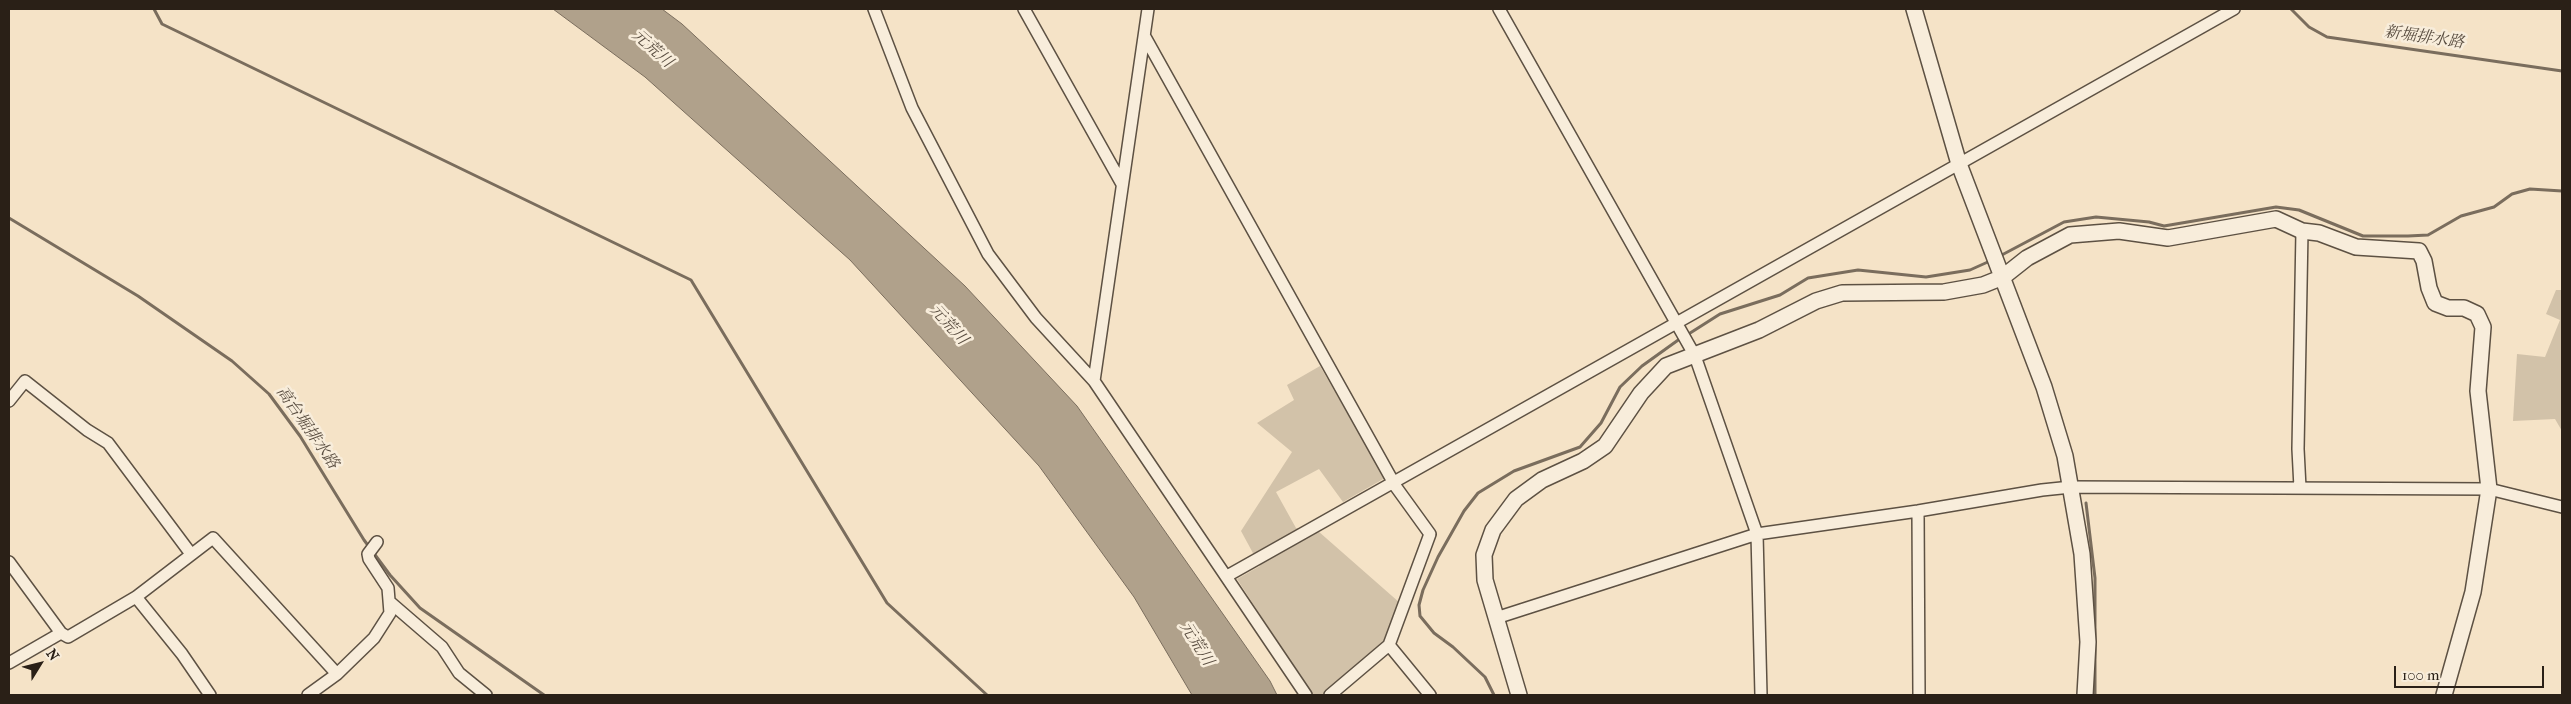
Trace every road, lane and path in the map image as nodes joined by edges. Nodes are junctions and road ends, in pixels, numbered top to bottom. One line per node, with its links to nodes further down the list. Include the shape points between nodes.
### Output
1 (874, 9): 14 (street, via 912,108 988,254 1036,318)
2 (1024, 9): 9 (street)
3 (1148, 9): 7 (street)
4 (1499, 9): 12 (street)
5 (1914, 9): 8 (street)
6 (2234, 9): 8 (street)
7 (1144, 38): 9 (street); 16 (street)
8 (1959, 164): 11 (street); 12 (street)
9 (1122, 184): 14 (street)
10 (2302, 231): 11 (street, via 2276,219 2168,238 2120,231 2070,235); 18 (street); 19 (street, via 2319,233 2356,247 2420,251 2435,302 2477,314 2483,326 2478,391)
11 (2003, 277): 13 (street, via 1983,285 1944,292 1842,293 1816,301 1759,330); 17 (street, via 2044,387)
12 (1676, 324): 13 (street); 16 (street)
13 (1695, 356): 22 (street); 29 (street, via 1666,366 1641,393 1606,446 1583,462 1542,480 1516,499 1493,530 1484,555 1485,580)
14 (1094, 381): 26 (street)
15 (9, 400): 24 (street, via 25,381 108,443)
16 (1394, 482): 26 (street); 31 (street, via 1430,534)
17 (2071, 487): 18 (street); 21 (street); 43 (street, via 2086,599)
18 (2300, 488): 19 (street)
19 (2489, 489): 20 (street); 44 (street, via 2473,592)
20 (2562, 507)
21 (1918, 511): 22 (street); 42 (street)
22 (1756, 534): 29 (street); 41 (street)
23 (377, 542): 28 (street, via 368,554 369,559 388,588)
24 (191, 554): 27 (street); 33 (street, via 213,538)
25 (9, 562): 30 (street)
26 (1227, 576): 37 (street)
27 (136, 597): 30 (street, via 68,637); 34 (street)
28 (391, 603): 33 (street, via 390,613 374,638); 36 (street, via 442,647 459,673)
29 (1496, 618): 40 (street)
30 (61, 633): 32 (street)
31 (1389, 645): 38 (street); 39 (street)
32 (9, 663)
33 (337, 674): 35 (street)
34 (210, 695)
35 (308, 695)
36 (486, 695)
37 (1306, 695)
38 (1330, 695)
39 (1430, 695)
40 (1519, 695)
41 (1760, 695)
42 (1919, 695)
43 (2085, 695)
44 (2444, 695)

